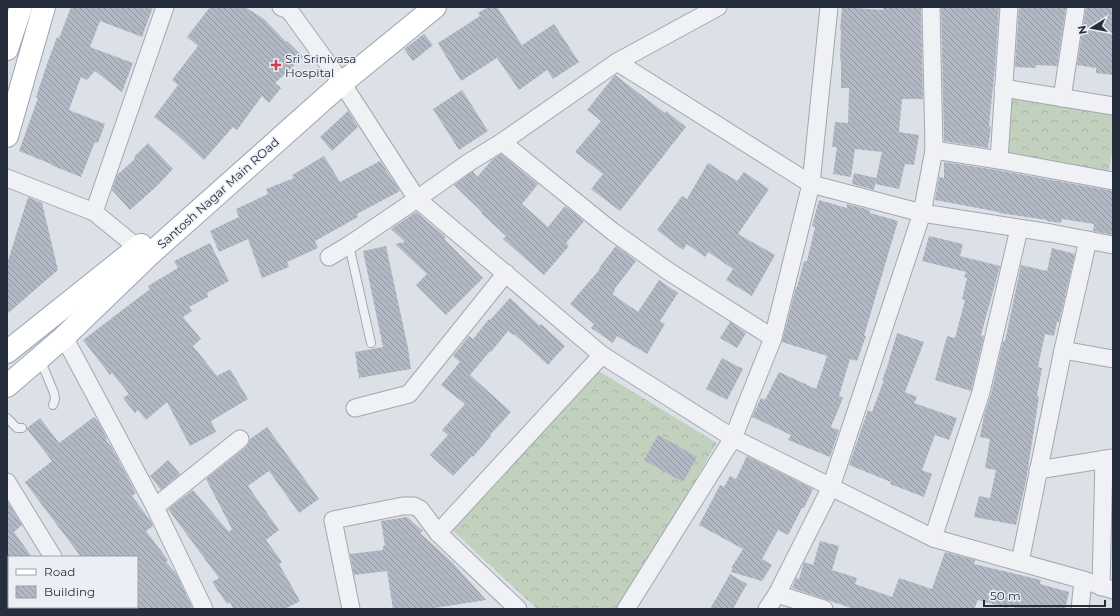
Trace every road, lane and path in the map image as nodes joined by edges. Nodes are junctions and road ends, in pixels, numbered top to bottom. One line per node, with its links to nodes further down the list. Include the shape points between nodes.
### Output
1 (21, 7): 12 (main road)
2 (44, 7): 18 (main road)
3 (165, 7): 26 (street)
4 (413, 7): 14 (main road, Santosh Nagar Main ROad)
5 (436, 7): 14 (main road, Santosh Nagar Main ROad)
6 (718, 7): 13 (street)
7 (829, 7): 24 (street)
8 (931, 7): 20 (street)
9 (1009, 7): 15 (street)
10 (1076, 7): 16 (street)
11 (286, 8): 14 (street)
12 (7, 49)
13 (617, 62): 19 (street); 24 (street)
14 (338, 78): 25 (street); 32 (main road, Santosh Nagar Main ROad, via 171,216); 35 (main road, Santosh Nagar Main ROad)
15 (1003, 88): 16 (street); 21 (street)
16 (1062, 98): 17 (street)
17 (1113, 106)
18 (7, 136)
19 (502, 142): 25 (street, via 468,162); 36 (street, via 612,231 668,271)
20 (934, 150): 21 (street); 27 (street)
21 (999, 160): 23 (street)
22 (7, 178): 26 (street)
23 (1113, 178)
24 (811, 184): 27 (street); 36 (street)
25 (417, 199): 30 (street); 34 (street)
26 (94, 212): 32 (street)
27 (922, 213): 28 (street); 53 (street)
28 (1019, 229): 29 (street); 56 (street, via 981,392)
29 (1088, 240): 31 (street); 38 (street)
30 (349, 245): 33 (street); 37 (lane)
31 (1113, 245)
32 (138, 248): 39 (main road, Santosh Nagar Main ROad)
33 (329, 257)
34 (506, 274): 40 (street); 45 (street, via 409,394)
35 (64, 337): 41 (main road, Santosh Nagar Main ROad); 54 (street)
36 (773, 338): 49 (street)
37 (371, 343)
38 (1063, 350): 42 (street); 51 (street)
39 (7, 352)
40 (602, 355): 49 (street); 55 (street)
41 (39, 358): 43 (main road, Santosh Nagar Main ROad); 44 (lane, via 54,393)
42 (1113, 359)
43 (7, 386)
44 (53, 405)
45 (355, 408)
46 (7, 418): 47 (lane, via 17,428)
47 (22, 428)
48 (240, 438): 54 (street)
49 (733, 438): 53 (street); 65 (street)
50 (1109, 459): 51 (street); 60 (street)
51 (1038, 470): 58 (street)
52 (7, 482): 57 (street)
53 (831, 487): 56 (street); 61 (street)
54 (155, 507): 62 (street)
55 (438, 533): 63 (street, via 420,509 414,506 332,520); 64 (street)
56 (933, 538): 58 (street)
57 (52, 556)
58 (1020, 562): 59 (street)
59 (1083, 580): 60 (street); 68 (street)
60 (1107, 588)
61 (777, 594): 66 (street); 67 (street)
62 (204, 609)
63 (351, 609)
64 (518, 609)
65 (626, 609)
66 (767, 609)
67 (824, 609)
68 (1080, 609)

